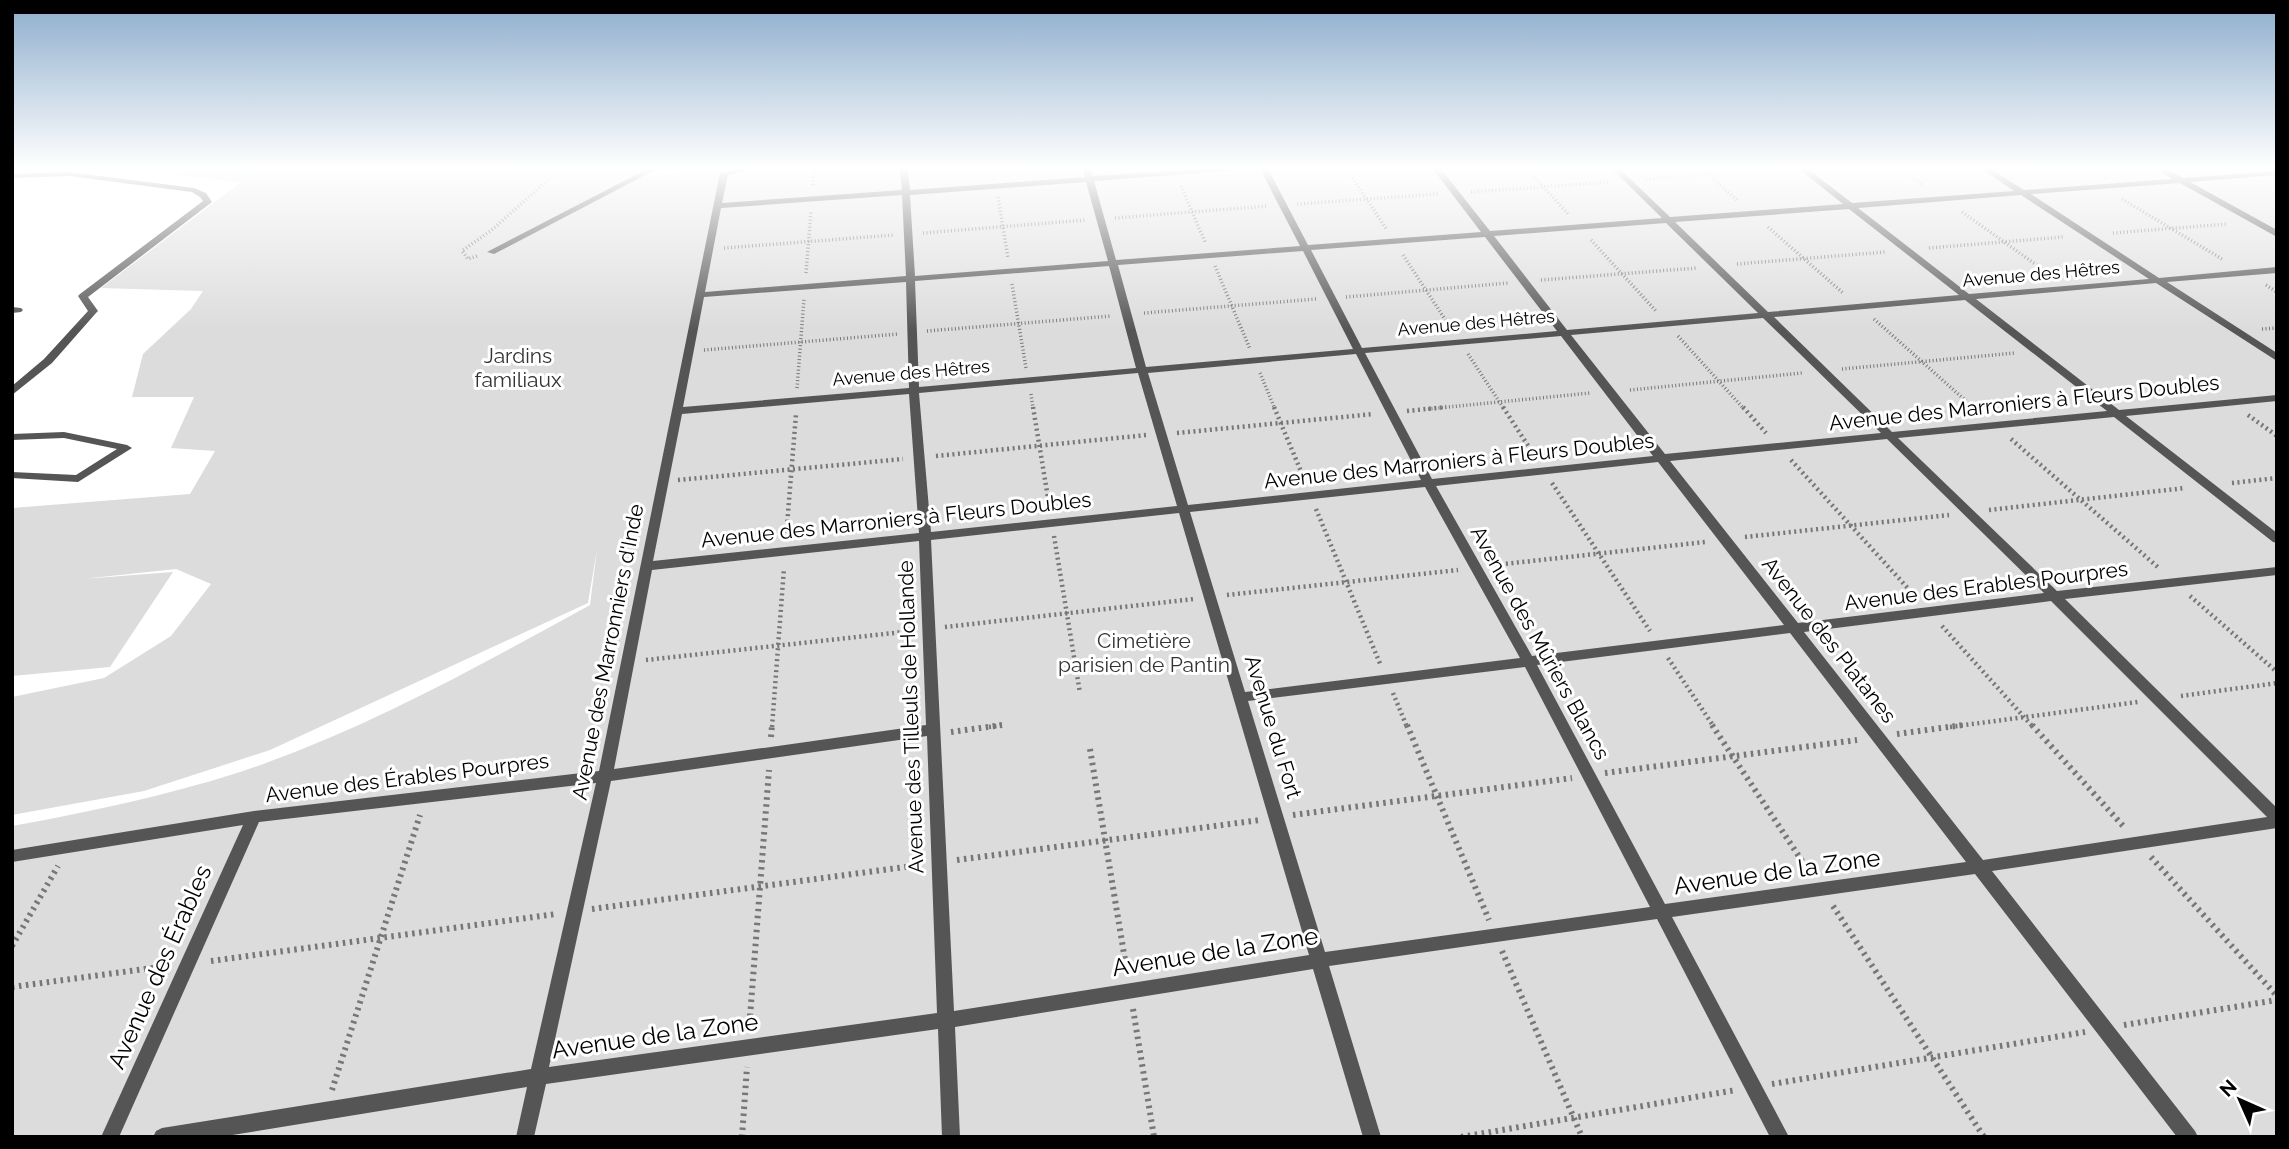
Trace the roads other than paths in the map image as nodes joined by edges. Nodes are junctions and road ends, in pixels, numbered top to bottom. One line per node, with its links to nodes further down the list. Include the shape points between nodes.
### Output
1 (1670, 222): 23 (lane)
2 (181, 223): 29 (lane, via 83,296 93,311 48,361)
3 (548, 223): 16 (lane)
4 (715, 223): 21 (lane, Avenue des Marronniers d'Inde)
5 (908, 223): 19 (lane, Avenue des Tilleuls de Hollande)
6 (1101, 223): 17 (lane, Avenue du Fort)
7 (1292, 223): 15 (lane, Avenue des Mûriers Blancs)
8 (1479, 223): 14 (lane, Avenue des Platanes)
9 (1661, 223): 14 (lane)
10 (1872, 223): 22 (lane)
11 (2069, 223): 20 (lane)
12 (2258, 223): 13 (lane)
13 (2277, 233)
14 (1488, 234): 15 (lane); 24 (lane, Avenue des Platanes)
15 (1305, 249): 17 (lane); 25 (lane, Avenue des Mûriers Blancs)
16 (491, 252)
17 (1112, 263): 19 (lane); 27 (lane, Avenue du Fort)
18 (2277, 270): 20 (lane, Avenue des Hêtres)
19 (911, 280): 21 (lane); 28 (lane, Avenue des Tilleuls de Hollande)
20 (2160, 281): 22 (lane, Avenue des Hêtres); 26 (lane)
21 (700, 295): 31 (lane, Avenue des Marronniers d'Inde)
22 (1967, 297): 23 (lane, Avenue des Hêtres); 32 (lane)
23 (1764, 316): 24 (lane, Avenue des Hêtres); 33 (lane)
24 (1565, 333): 25 (lane, Avenue des Hêtres); 35 (lane, Avenue des Platanes)
25 (1360, 352): 27 (lane, Avenue des Hêtres); 37 (lane, Avenue des Mûriers Blancs)
26 (2277, 358)
27 (1142, 371): 28 (lane, Avenue des Hêtres); 38 (lane, Avenue du Fort)
28 (914, 390): 31 (lane, Avenue des Hêtres); 39 (lane, Avenue des Tilleuls de Hollande)
29 (12, 391)
30 (2277, 398): 32 (lane, Avenue des Marroniers à Fleurs Doubles)
31 (678, 411): 41 (lane, Avenue des Marronniers d'Inde)
32 (2118, 415): 33 (lane, Avenue des Marroniers à Fleurs Doubles); 40 (lane)
33 (1889, 435): 35 (lane, Avenue des Marroniers à Fleurs Doubles); 43 (lane)
34 (12, 437): 36 (lane, via 64,436 127,448 78,480)
35 (1662, 458): 37 (lane, Avenue des Marroniers à Fleurs Doubles); 44 (lane, Avenue des Platanes)
36 (12, 475)
37 (1429, 484): 38 (lane, Avenue des Marroniers à Fleurs Doubles); 45 (lane, Avenue des Mûriers Blancs)
38 (1185, 510): 39 (lane, Avenue des Marroniers à Fleurs Doubles); 46 (lane, Avenue du Fort)
39 (925, 535): 41 (lane, Avenue des Marroniers à Fleurs Doubles); 47 (lane, Avenue des Tilleuls de Hollande)
40 (2277, 539)
41 (647, 566): 48 (lane, Avenue des Marronniers d'Inde)
42 (2277, 571): 43 (lane, Avenue des Erables Pourpres)
43 (2054, 596): 44 (lane, Avenue des Erables Pourpres); 50 (lane)
44 (1794, 629): 45 (lane, Avenue des Erables Pourpres); 52 (lane, Avenue des Platanes)
45 (1528, 660): 46 (lane, Avenue des Erables Pourpres); 53 (lane, Avenue des Mûriers Blancs)
46 (1242, 696): 54 (lane, Avenue du Fort)
47 (932, 733): 48 (lane, Avenue des Érables Pourpres); 55 (lane, Avenue des Tilleuls de Hollande)
48 (605, 776): 49 (lane, Avenue des Érables Pourpres); 56 (lane, Avenue des Marronniers d'Inde)
49 (254, 817): 51 (lane, Avenue des Érables Pourpres); 57 (lane, Avenue des Érables)
50 (2277, 820): 52 (lane, Avenue de la Zone)
51 (12, 856)
52 (1979, 867): 53 (lane, Avenue de la Zone); 63 (lane, Avenue des Platanes)
53 (1661, 913): 54 (lane, Avenue de la Zone); 62 (lane, Avenue des Mûriers Blancs)
54 (1321, 960): 55 (lane, Avenue de la Zone); 61 (lane, Avenue du Fort)
55 (946, 1020): 56 (lane, Avenue de la Zone); 60 (lane, Avenue des Tilleuls de Hollande)
56 (536, 1077): 58 (lane, Avenue de la Zone); 59 (lane, Avenue des Marronniers d'Inde)
57 (110, 1137)
58 (162, 1137)
59 (525, 1137)
60 (951, 1137)
61 (1372, 1137)
62 (1780, 1137)
63 (2189, 1137)

